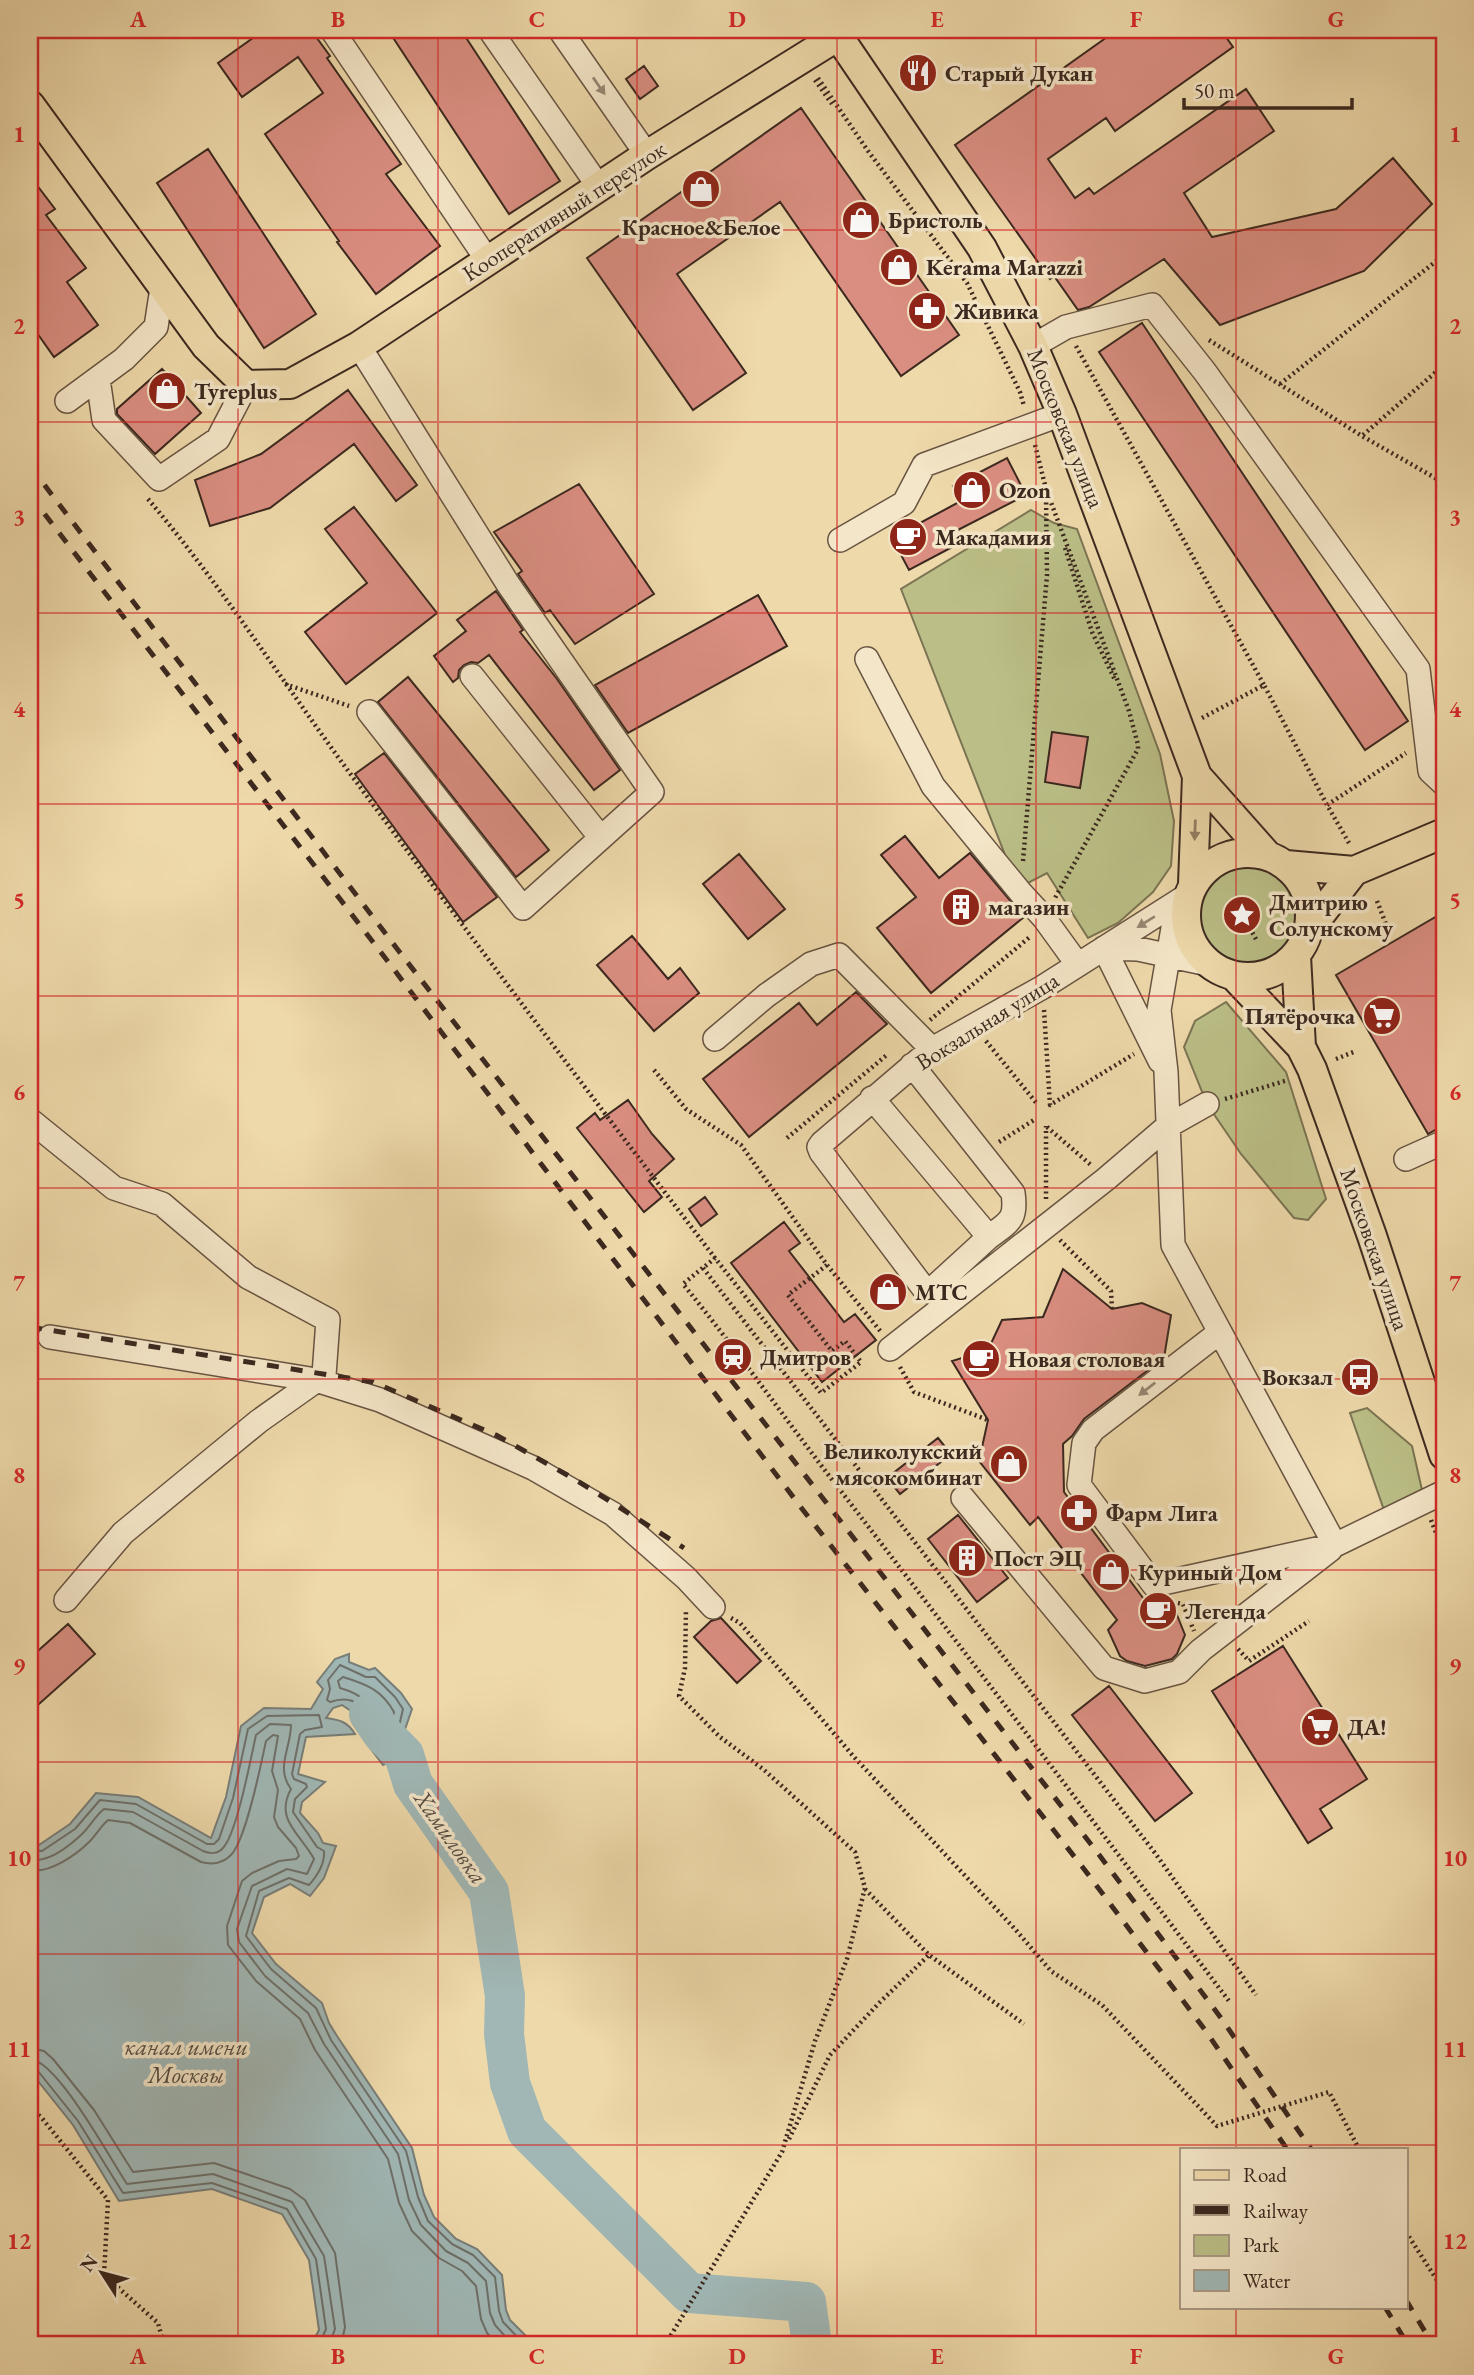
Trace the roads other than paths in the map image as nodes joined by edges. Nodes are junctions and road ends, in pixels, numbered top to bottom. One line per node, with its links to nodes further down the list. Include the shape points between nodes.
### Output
1 (332, 30): 8 (street)
2 (490, 30): 7 (street)
3 (561, 30): 6 (street, one-way to 6)
4 (840, 32): 6 (main road, Кооперативный переулок, via 805,59); 11 (main road, Московская улица, via 982,248)
5 (30, 105): 9 (main road)
6 (648, 155): 7 (main road, Кооперативный переулок)
7 (599, 187): 8 (main road, Кооперативный переулок)
8 (488, 261): 10 (main road, Кооперативный переулок)
9 (162, 288): 12 (street, via 156,327); 13 (main road, via 206,346)
10 (359, 346): 13 (main road, Кооперативный переулок, via 290,384); 23 (street, via 508,584 652,792)
11 (1033, 346): 15 (main road, Московская улица); 21 (street, via 1066,327 1152,305 1418,669 1430,771)
12 (98, 379): 13 (street, via 104,420 159,479 218,439); 14 (street)
13 (246, 385)
14 (67, 401)
15 (1062, 414): 16 (street, via 924,465 904,503); 20 (main road, Московская улица)
16 (840, 540)
17 (867, 659): 32 (street, via 933,786)
18 (472, 676): 23 (street)
19 (369, 712): 23 (street, via 523,908)
20 (1197, 776): 24 (main road, Московская улица); 26 (main road, Московская улица, one-way to 26)
21 (1444, 784)
22 (1444, 833): 25 (main road)
23 (601, 838)
24 (1276, 860): 25 (main road); 26 (main road, via 1247,852 1232,854 1213,863); 27 (main road, Московская улица, via 1299,878 1307,893)
25 (1354, 871): 27 (main road)
26 (1191, 890): 28 (street, Вокзальная улица, one-way to 28); 29 (street, via 1173,928); 31 (main road, Московская улица, via 1185,917 1188,933)
27 (1310, 928): 30 (main road, Московская улица)
28 (1104, 948): 29 (street); 32 (street, Вокзальная улица); 38 (street)
29 (1167, 955): 31 (street); 38 (street, via 1159,1010)
30 (1296, 956): 33 (main road, Московская улица, via 1265,976); 35 (main road, Московская улица)
31 (1208, 964): 33 (main road, Московская улица)
32 (1078, 965): 36 (street, Вокзальная улица)
33 (1234, 976): 35 (main road, Московская улица)
34 (715, 1039): 36 (street, via 811,964 839,955)
35 (1301, 1046): 50 (main road, Московская улица, via 1372,1236)
36 (932, 1049): 37 (street, Вокзальная улица)
37 (912, 1065): 39 (street, Вокзальная улица); 45 (street, via 1013,1193 1016,1210 1010,1222)
38 (1166, 1072): 42 (street)
39 (872, 1098): 45 (street); 45 (street, Вокзальная улица, via 819,1147 925,1290 930,1291)
40 (1207, 1104): 42 (street)
41 (30, 1120): 49 (street, via 114,1188 162,1204 248,1277 328,1320 324,1375)
42 (1168, 1126): 46 (street, via 1173,1245); 48 (street)
43 (1444, 1142): 44 (street)
44 (1406, 1159)
45 (989, 1237)
46 (1220, 1332): 53 (street); 53 (street, one-way to 53, via 1093,1430 1084,1443 1079,1485 1154,1585)
47 (50, 1337): 49 (street)
48 (890, 1349)
49 (316, 1380): 54 (street, via 123,1533); 55 (street, via 380,1400 533,1468 613,1514)
50 (1444, 1455)
51 (963, 1498): 53 (street, via 1104,1668 1145,1681 1179,1672)
52 (1434, 1498): 53 (street)
53 (1335, 1545)
54 (66, 1600)
55 (712, 1607)

